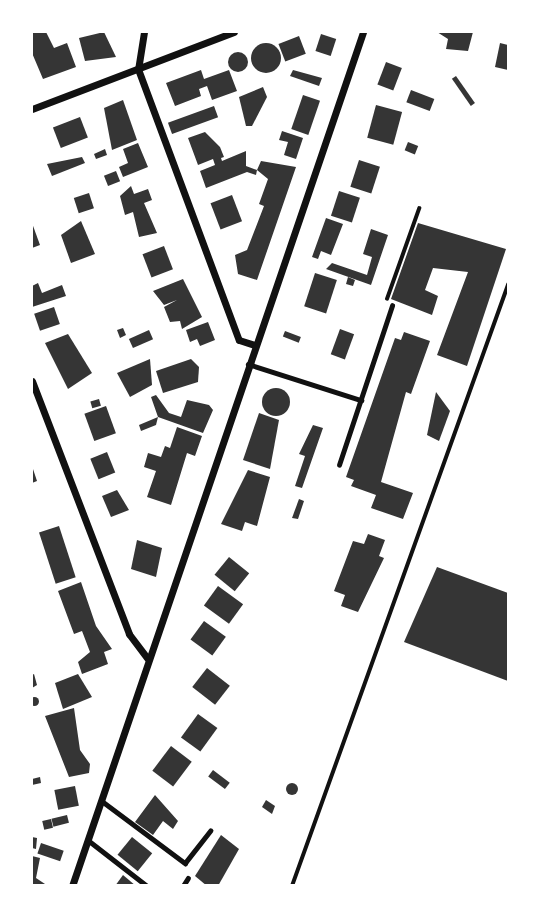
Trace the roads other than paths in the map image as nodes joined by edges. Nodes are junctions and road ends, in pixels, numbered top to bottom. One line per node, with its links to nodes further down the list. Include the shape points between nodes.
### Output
1 (144, 32): 4 (street)
2 (234, 32): 4 (street)
3 (363, 32): 7 (street)
4 (138, 69): 5 (street); 7 (street, via 239,340)
5 (32, 109)
6 (393, 306): 10 (lane)
7 (254, 345): 8 (street)
8 (248, 364): 10 (lane); 12 (street)
9 (32, 381): 12 (street, via 129,634)
10 (361, 400): 11 (lane)
11 (339, 465)
12 (147, 658): 13 (street)
13 (102, 801): 14 (lane, via 185,863); 15 (street)
14 (210, 831)
15 (88, 840): 17 (street); 18 (lane)
16 (188, 878): 19 (lane)
17 (72, 886)
18 (147, 886)
19 (183, 886)

